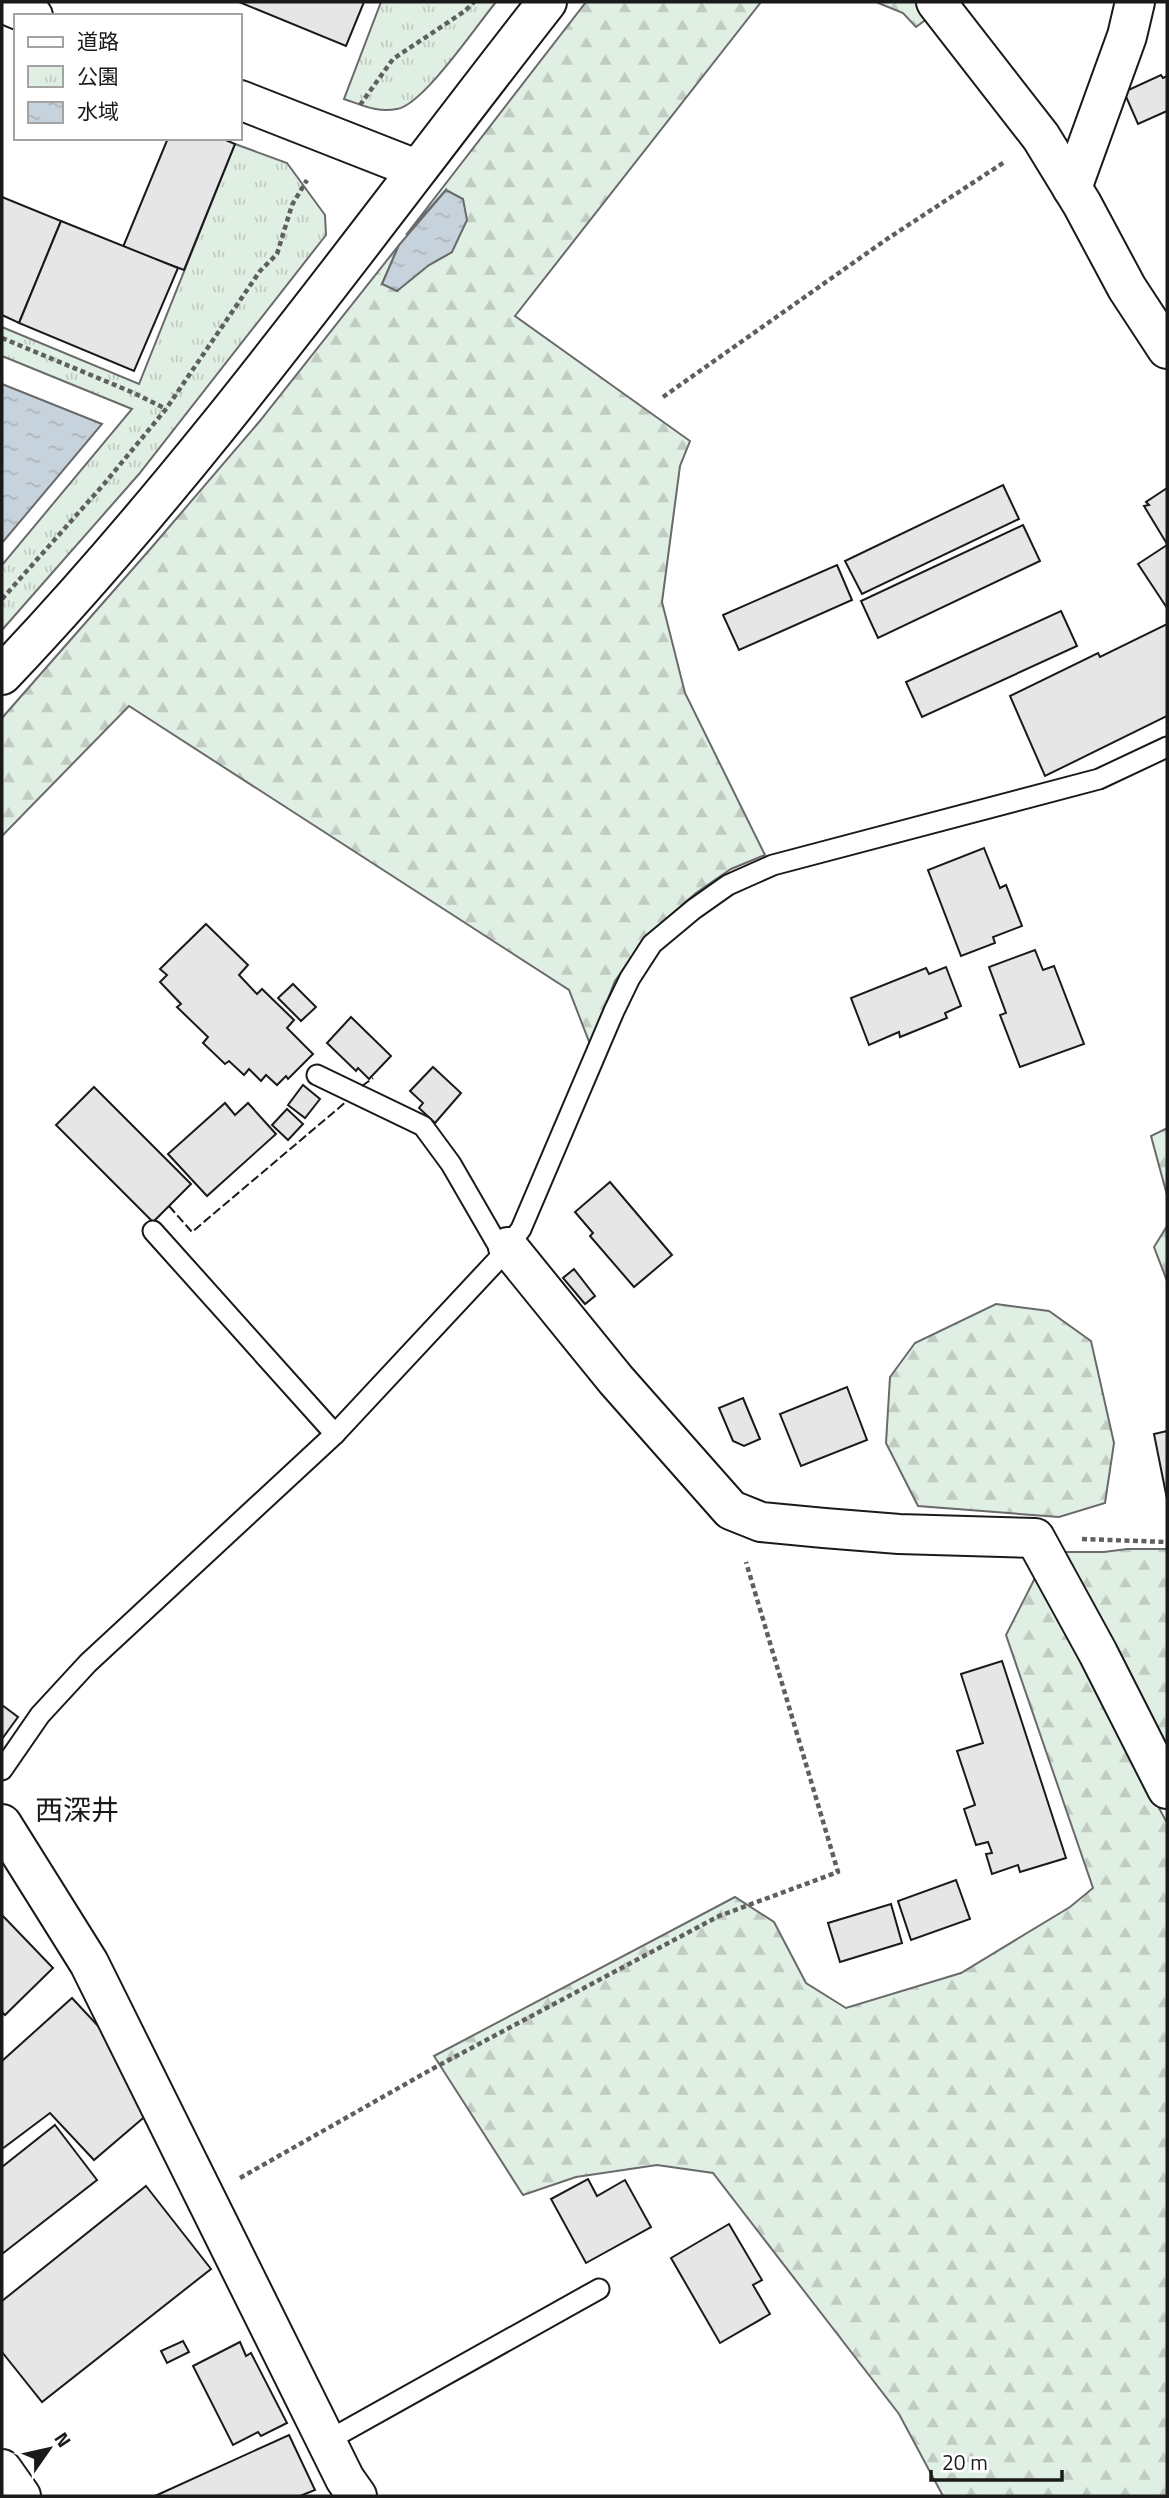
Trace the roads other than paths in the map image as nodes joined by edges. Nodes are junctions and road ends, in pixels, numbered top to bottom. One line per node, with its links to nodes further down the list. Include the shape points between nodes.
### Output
1 (547, 2): 7 (street)
2 (936, 2): 8 (street, via 1041,137)
3 (1135, 2): 8 (street)
4 (2, 3): 5 (street)
5 (28, 14)
6 (242, 101): 7 (street)
7 (416, 169): 10 (street, via 296,330 184,468)
8 (1072, 188): 9 (street)
9 (1167, 349)
10 (2, 675)
11 (1167, 747): 14 (lane, via 1099,779 774,866 728,886 694,909 652,944 630,978 522,1229)
12 (317, 1075): 14 (lane, via 423,1126)
13 (153, 1231): 15 (lane)
14 (505, 1251): 15 (lane); 17 (street, via 731,1510 761,1522 824,1528 1035,1538)
15 (335, 1434): 16 (lane, via 88,1662 40,1715)
16 (2, 1770)
17 (1167, 1789)
18 (2, 1824): 20 (street, via 89,1964)
19 (599, 2289): 20 (lane)
20 (327, 2441): 23 (street)
21 (2, 2469): 22 (street)
22 (21, 2496)
23 (357, 2496)

